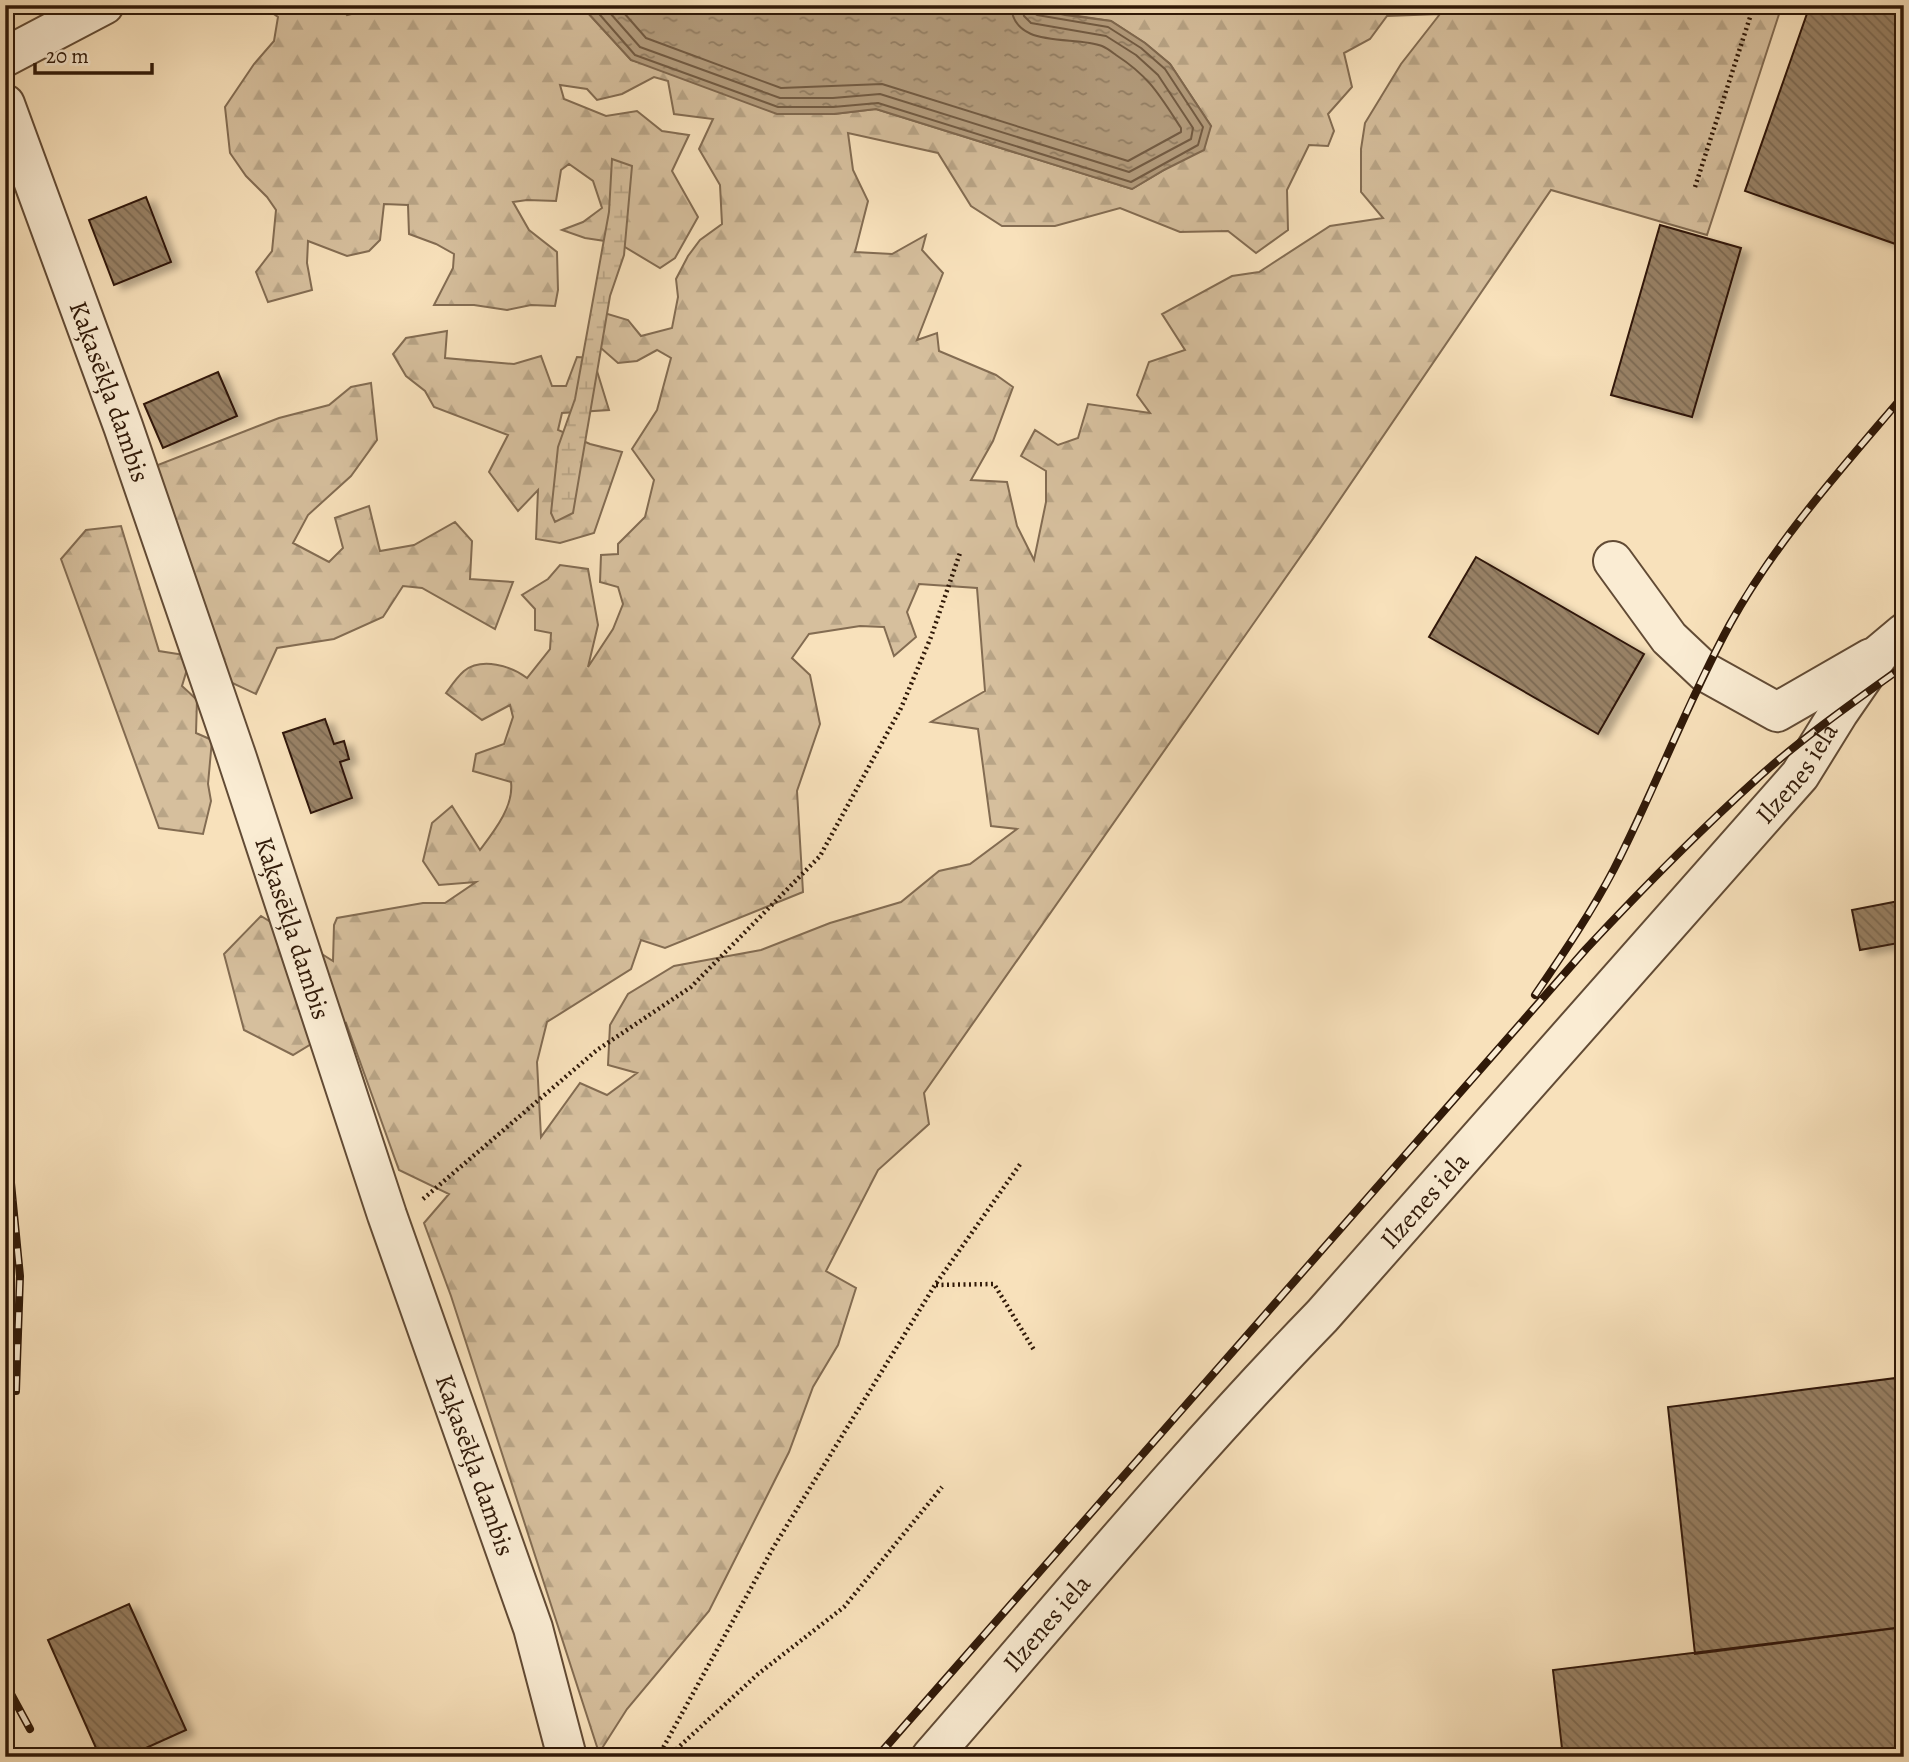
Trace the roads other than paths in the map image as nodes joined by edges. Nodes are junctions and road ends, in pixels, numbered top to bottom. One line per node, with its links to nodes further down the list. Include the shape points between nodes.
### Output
1 (104, 5): 2 (street)
2 (5, 57)
3 (5, 104): 6 (street, Kaķasēkļa dambis, via 233,745 387,1215 533,1628)
4 (1613, 561): 5 (street, via 1669,638 1704,672 1777,712)
5 (1891, 643): 7 (street, Ilzenes iela, via 1839,712 1800,775 1322,1316 1158,1493)
6 (567, 1757)
7 (931, 1757)

